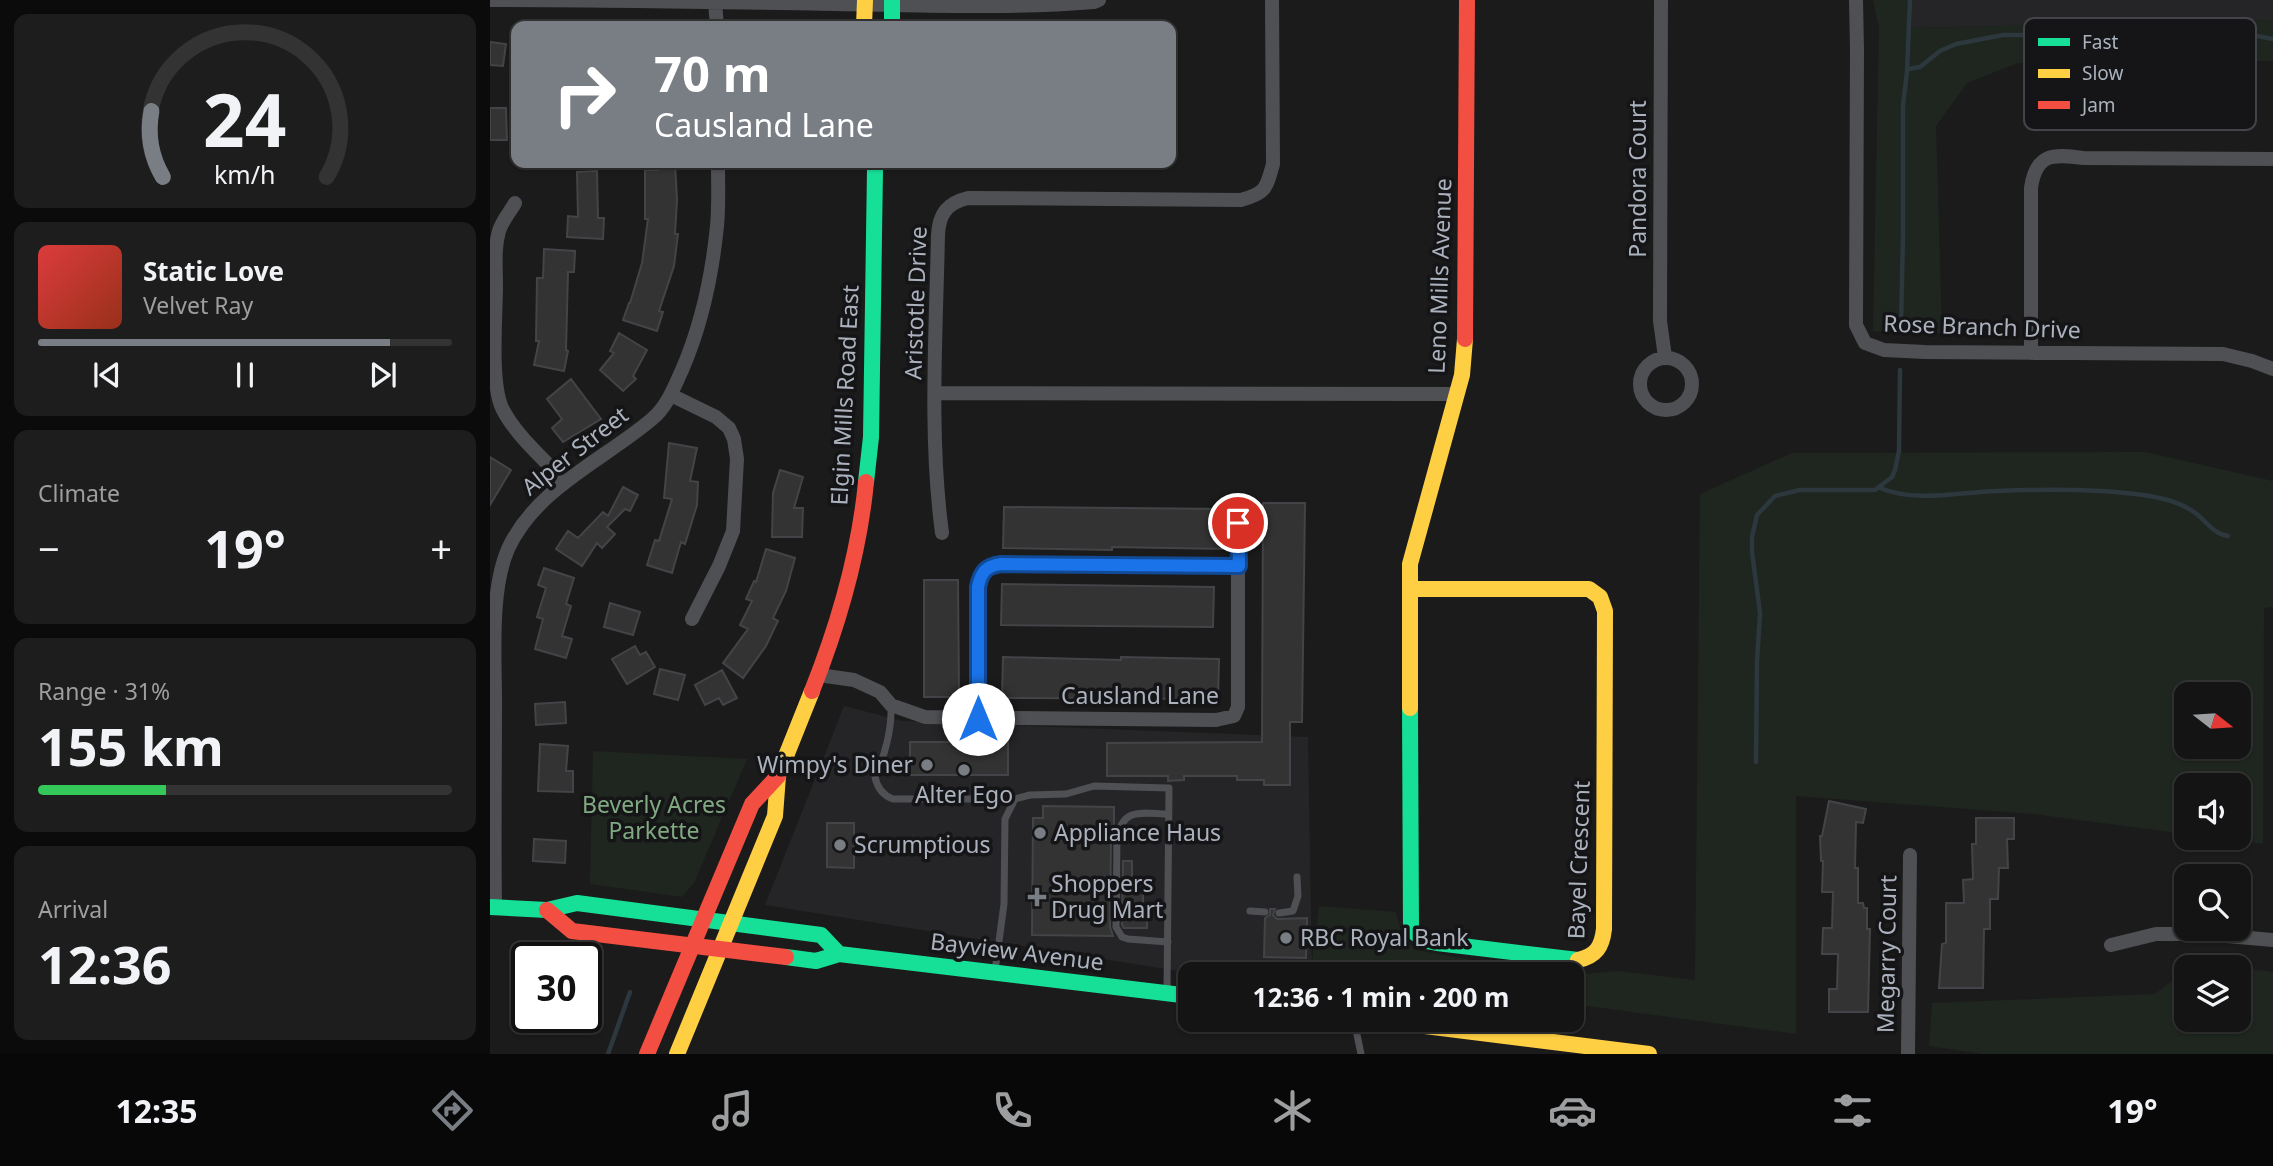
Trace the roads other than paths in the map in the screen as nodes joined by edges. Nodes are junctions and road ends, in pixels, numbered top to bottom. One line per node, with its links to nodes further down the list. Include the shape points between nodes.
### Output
1 (490, 0): 2 (street)
2 (499, 0): 9 (street)
3 (1099, 0): 10 (street, via 1039,6)
4 (1272, 0): 21 (street, Aristotle Drive, via 1273,164 1268,183 1259,194 1241,200 968,198 950,205 939,222)
5 (1467, 0): 22 (main road, Leno Mills Avenue, via 1466,341)
6 (1661, 0): 19 (street, Pandora Court, via 1660,321)
7 (1856, 0): 18 (street, Rose Branch Drive, via 1856,325 1865,342 1884,350)
8 (865, 2): 9 (street); 10 (street); 12 (main road)
9 (715, 3): 11 (street)
10 (892, 3): 13 (main road)
11 (717, 21)
12 (864, 21)
13 (892, 21)
14 (2273, 159): 18 (street, via 2060,155 2038,164 2031,188)
15 (718, 168): 23 (street, Alper Street, via 718,225 710,283 691,350)
16 (876, 168): 30 (main road, Elgin Mills Road East, via 867,479 855,559)
17 (515, 203): 24 (street, via 500,229 494,260 497,395 513,426)
18 (2031, 353): 20 (street, Rose Branch Drive, via 2223,354)
19 (1665, 357)
20 (2273, 369)
21 (935, 393): 22 (street, Aristotle Drive); 26 (street, via 936,486)
22 (1457, 394): 28 (main road, Leno Mills Avenue, via 1410,564)
23 (671, 395): 24 (street, Alper Street, via 654,418); 29 (street, via 729,428 737,459 733,531)
24 (565, 482): 38 (street, Alper Street, via 521,525 507,551 496,590)
25 (1238, 502): 27 (street, Causland Lane)
26 (942, 533)
27 (1239, 566): 32 (street, via 990,566 978,587); 32 (street, Causland Lane, via 1238,707 1234,716 1216,720)
28 (1410, 589): 28 (main road, Bayel Crescent, via 1411,930 1437,943 1589,959 1599,951 1604,921 1602,599 1589,589)
29 (692, 619)
30 (819, 676): 31 (street, Causland Lane, via 854,680 880,692); 33 (main road, Elgin Mills Road East)
31 (891, 705): 32 (street, Causland Lane, via 925,717); 34 (lane, via 876,777 886,795 893,799)
32 (978, 719)
33 (778, 776): 43 (main road, Elgin Mills Road East, via 752,804); 44 (main road, Elgin Mills Road East, via 775,816)
34 (1015, 799): 35 (lane, via 1094,786 1169,788); 51 (lane, via 1005,820 1004,904)
35 (1169, 814): 46 (lane); 46 (lane, via 1132,814 1119,828 1116,928 1122,937)
36 (1910, 855): 60 (street, Megarry Court)
37 (1297, 877): 42 (lane, via 1296,905 1293,911)
38 (492, 907): 39 (main road)
39 (547, 910): 43 (main road, via 577,903); 48 (main road, Bayview Avenue, via 572,931)
40 (1250, 911): 41 (lane)
41 (1265, 912)
42 (1279, 913)
43 (703, 919): 44 (main road); 48 (main road, Elgin Mills Road East)
44 (731, 923): 49 (main road, Elgin Mills Road East); 50 (main road, via 821,935)
45 (2273, 940): 47 (street, via 2156,934)
46 (1168, 942): 52 (lane)
47 (2111, 945)
48 (692, 946): 49 (main road, Bayview Avenue); 56 (main road, Elgin Mills Road East)
49 (720, 949): 50 (main road, Bayview Avenue, via 816,961); 57 (main road, Elgin Mills Road East)
50 (839, 954): 51 (main road, Bayview Avenue)
51 (995, 971): 52 (main road, Bayview Avenue)
52 (1167, 993): 53 (main road, Bayview Avenue)
53 (1178, 994)
54 (1356, 1032): 58 (lane)
55 (1473, 1032): 59 (main road)
56 (647, 1054)
57 (677, 1054)
58 (1361, 1054)
59 (1649, 1054)
60 (1908, 1054)

